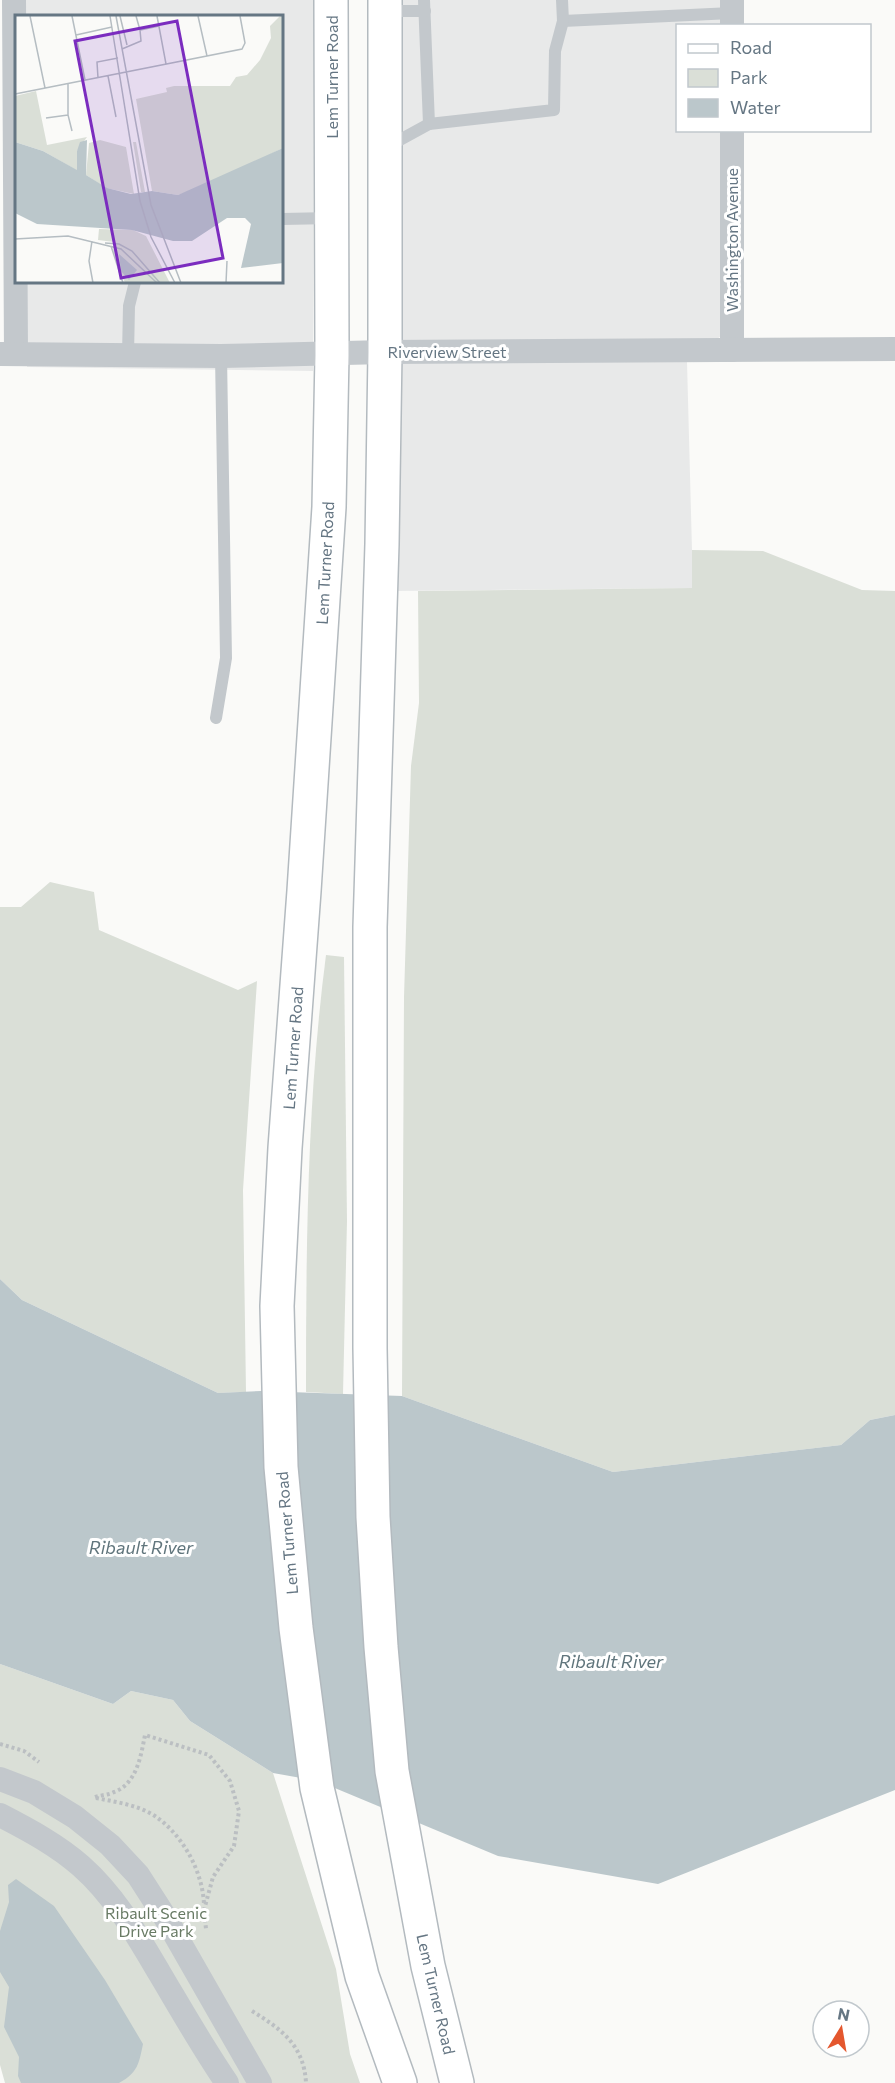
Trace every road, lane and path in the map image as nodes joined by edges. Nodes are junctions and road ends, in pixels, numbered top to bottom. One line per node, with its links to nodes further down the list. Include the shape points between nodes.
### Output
1 (14, 0): 17 (street)
2 (332, 0): 11 (main road, Lem Turner Road)
3 (562, 0): 7 (lane)
4 (424, 5): 5 (lane); 8 (lane)
5 (385, 6): 10 (main road, Lem Turner Road)
6 (732, 13): 7 (lane)
7 (564, 21): 8 (lane, via 555,51 554,110)
8 (429, 124): 10 (lane)
9 (732, 132): 14 (street, Washington Avenue)
10 (384, 148): 16 (main road, Lem Turner Road)
11 (332, 218): 12 (lane); 18 (main road, Lem Turner Road)
12 (287, 219)
13 (134, 284): 19 (lane, via 129,306)
14 (732, 350): 15 (street, Riverview Street); 16 (street, Riverview Street)
15 (895, 350)
16 (385, 352): 18 (street, Riverview Street); 33 (main road, Lem Turner Road, via 370,927 373,1517 392,1771 428,1966)
17 (8, 354): 19 (street, Riverview Street)
18 (332, 354): 20 (street, Riverview Street); 32 (main road, Lem Turner Road, via 329,507 277,1306 281,1467 296,1628 317,1788 362,1976)
19 (128, 355): 20 (street, Riverview Street)
20 (221, 356): 21 (lane, via 226,658)
21 (216, 718)
22 (0, 1744): 23 (path, via 24,1751)
23 (41, 1764)
24 (0, 1779): 30 (street, via 34,1792 75,1817 110,1845 138,1875)
25 (0, 1815): 29 (street, via 43,1837 82,1867 106,1892 128,1920)
26 (204, 1910): 26 (path, via 213,1877 234,1846 239,1811 230,1781 209,1755 145,1735 138,1768 129,1780 117,1792 93,1797 141,1809 170,1830 200,1875); 27 (path)
27 (206, 1931)
28 (250, 2010): 31 (path, via 286,2034 306,2074)
29 (227, 2083)
30 (260, 2083)
31 (306, 2083)
32 (400, 2083)
33 (457, 2083)

